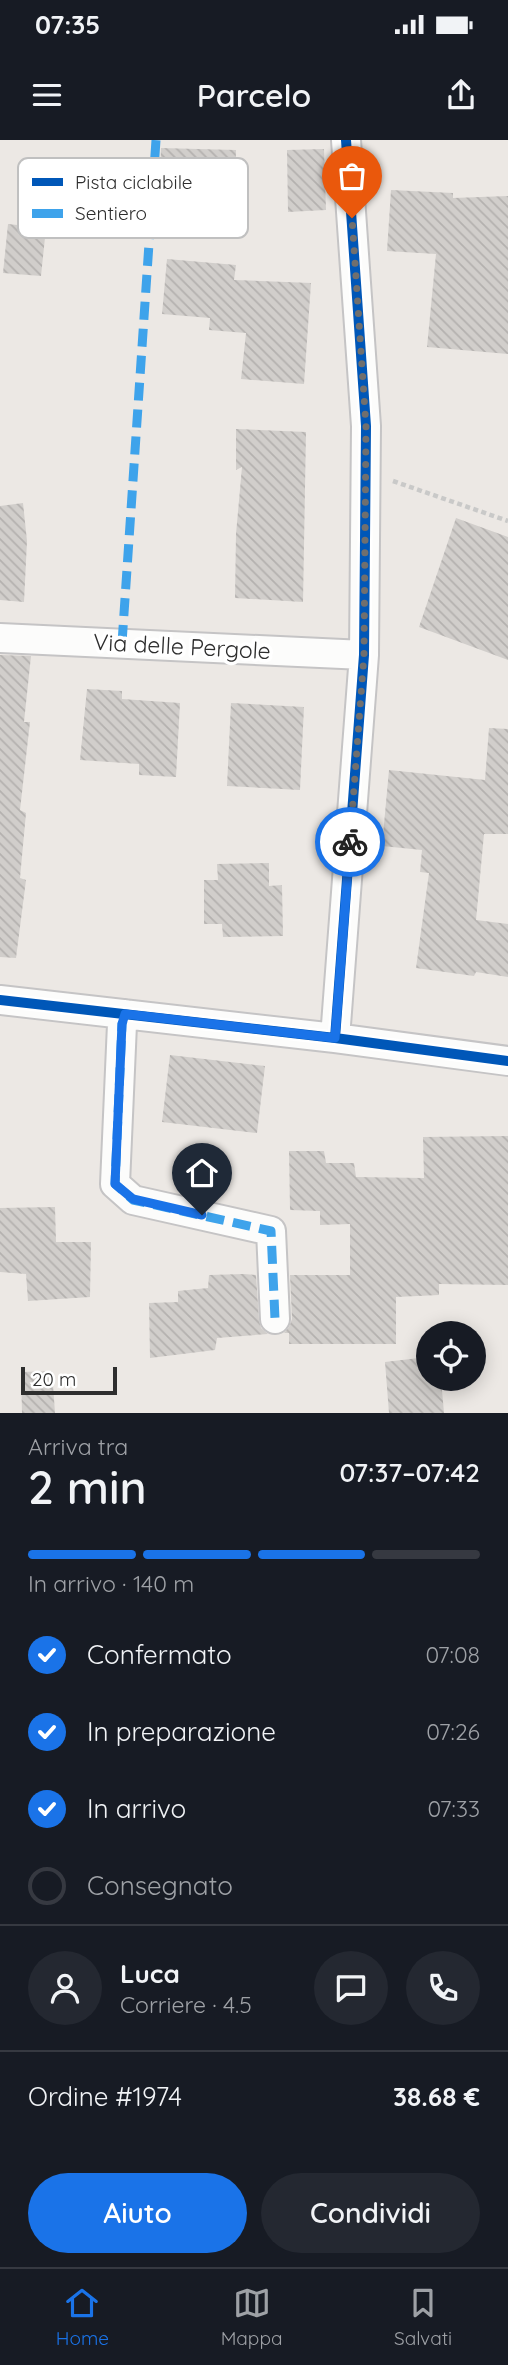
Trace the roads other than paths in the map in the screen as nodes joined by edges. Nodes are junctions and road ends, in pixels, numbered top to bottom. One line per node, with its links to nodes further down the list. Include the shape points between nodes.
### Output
1 (346, 140): 3 (street, via 366,426)
2 (0, 638): 3 (street, Via delle Pergole)
3 (364, 655): 6 (street)
4 (0, 1000): 5 (street)
5 (125, 1014): 6 (street); 8 (street, via 115,1184 133,1199 271,1231)
6 (335, 1038): 7 (street)
7 (508, 1061)
8 (275, 1320)

